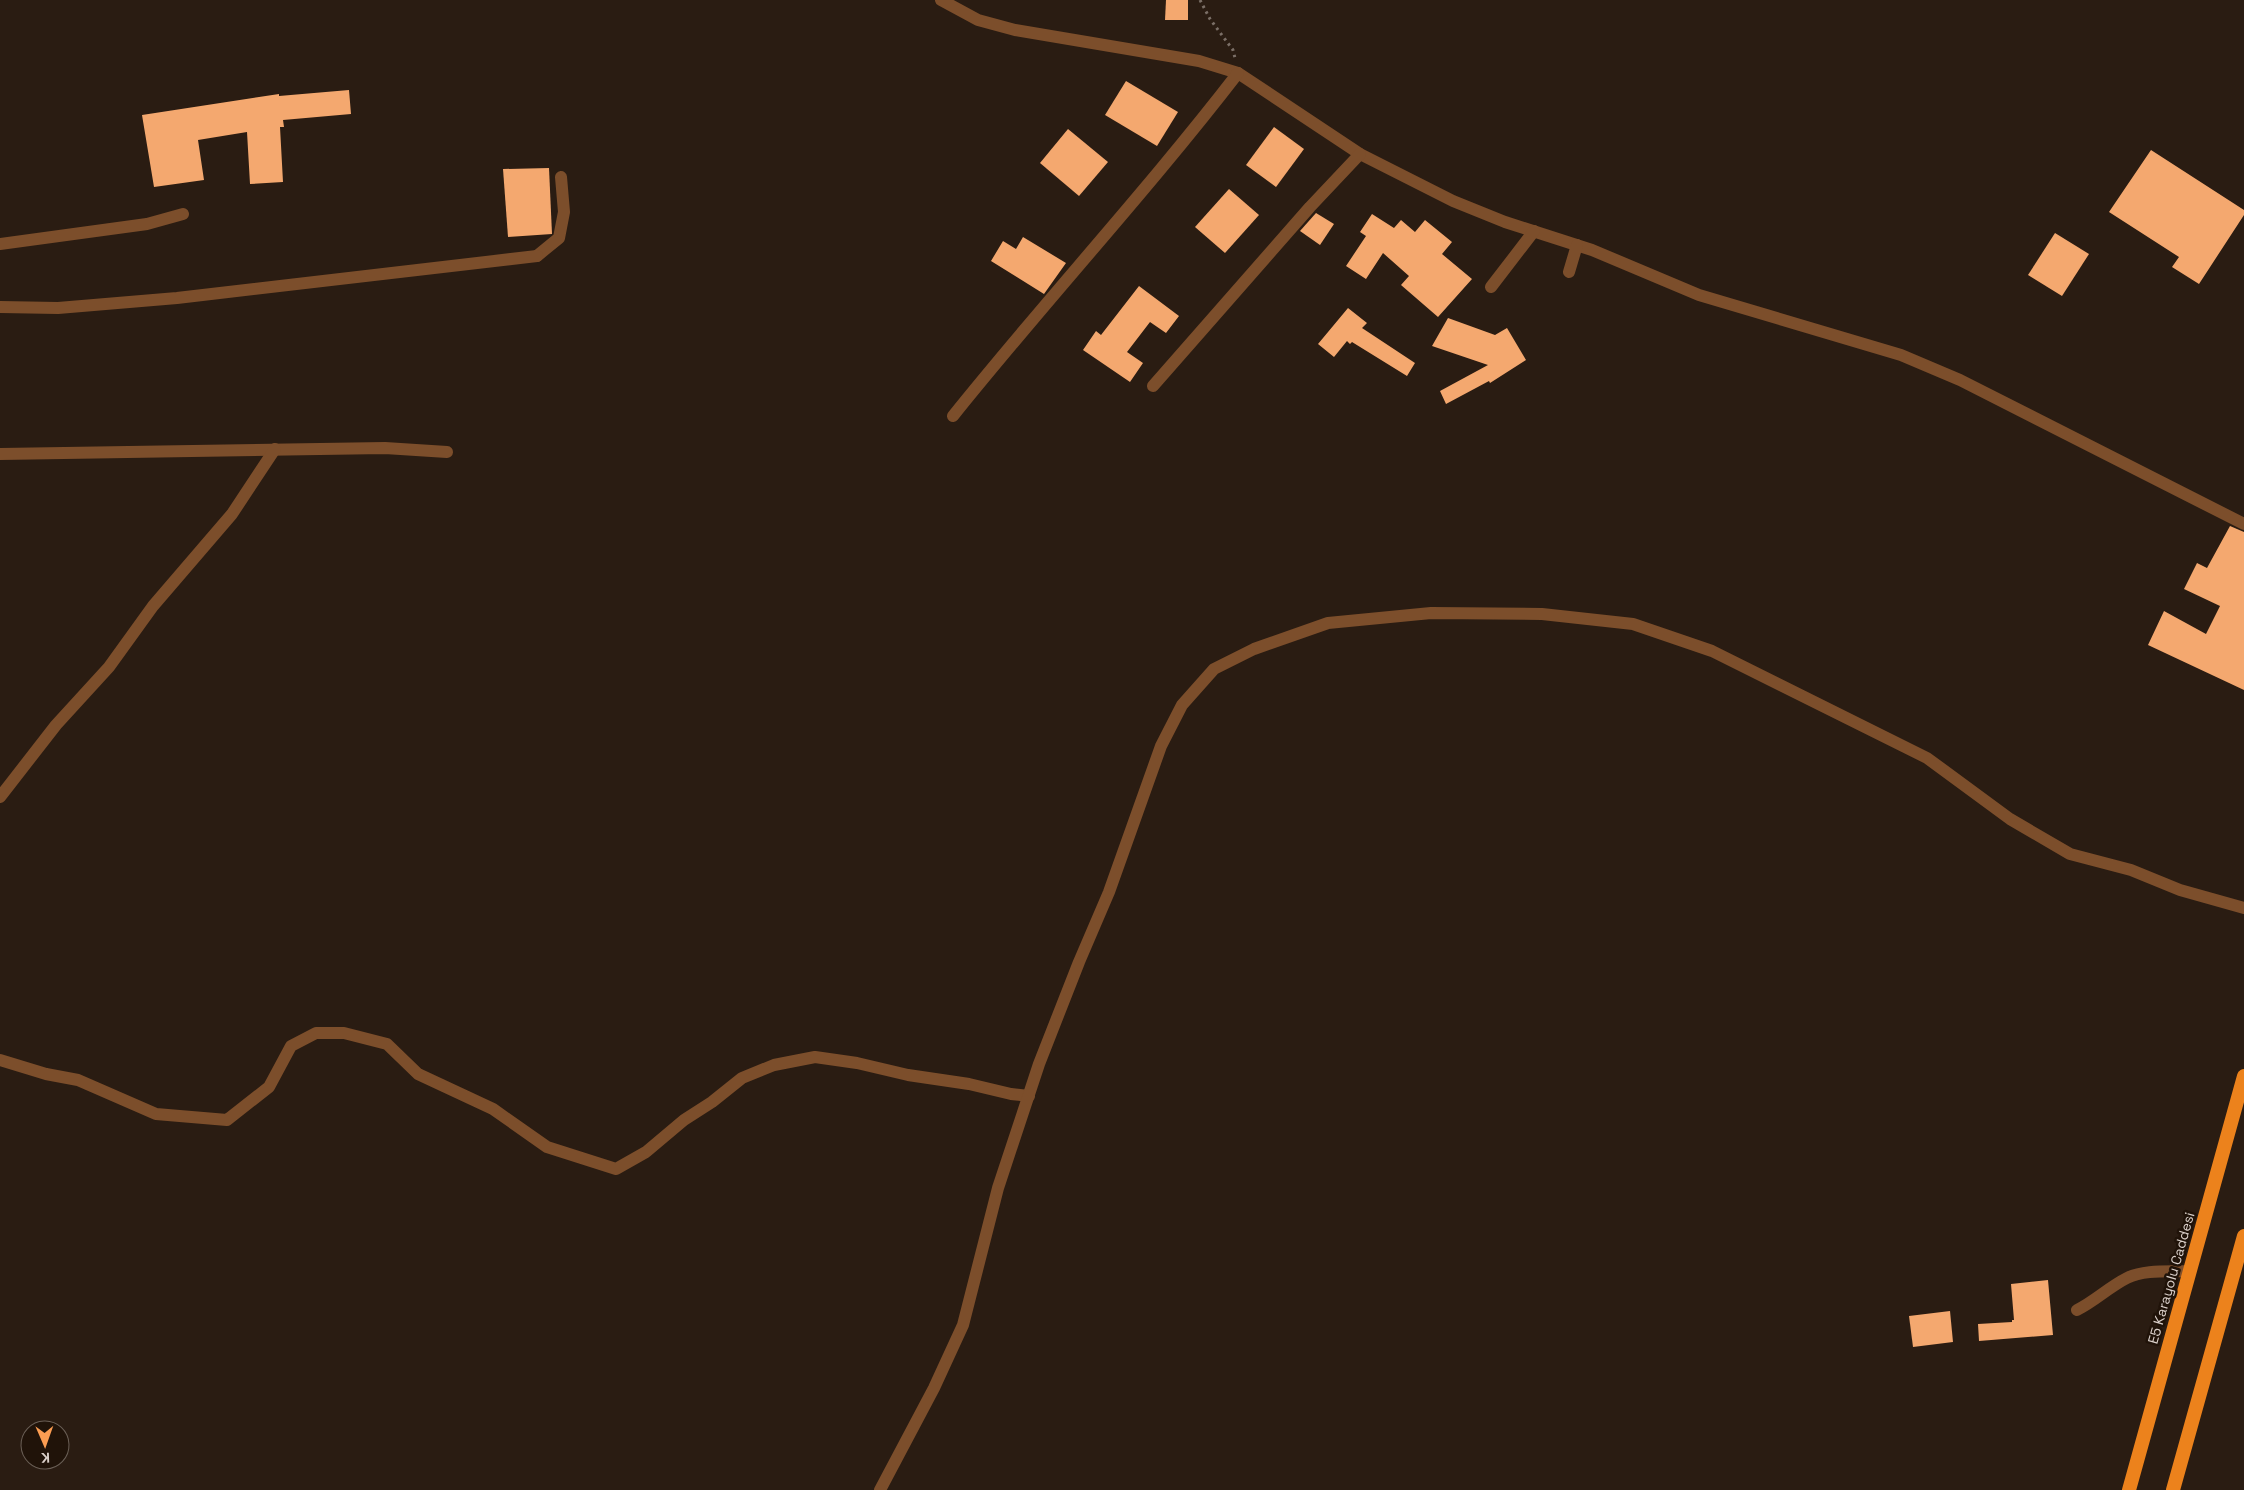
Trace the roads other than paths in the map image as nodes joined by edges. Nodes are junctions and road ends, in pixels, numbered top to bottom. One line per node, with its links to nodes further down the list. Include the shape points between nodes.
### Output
1 (941, 0): 2 (street, via 978,20 1015,30 1199,61)
2 (1238, 73): 3 (street); 13 (street, via 1170,159)
3 (1360, 154): 6 (street, via 1453,201); 12 (street)
4 (561, 177): 11 (street, via 564,212 559,238 536,256 176,298 58,308)
5 (183, 214): 7 (street, via 147,224)
6 (1534, 231): 8 (street); 10 (street)
7 (0, 244)
8 (1577, 245): 9 (street); 17 (street, via 1699,295 1901,355 1960,380)
9 (1569, 272)
10 (1491, 287)
11 (0, 307)
12 (1153, 386)
13 (953, 416)
14 (275, 449): 15 (street, via 385,448); 16 (street); 18 (street, via 232,514 153,606 109,667 56,725)
15 (447, 452)
16 (0, 454)
17 (2244, 524)
18 (0, 797)
19 (2244, 908): 22 (street, via 2180,890 2131,870 2070,854 2010,819 1927,758 1712,650 1633,624 1542,614 1431,613 1328,623 1254,648 1214,670 1182,705 1161,746 1109,892)
20 (0, 1060): 22 (street, via 78,1080 156,1114 226,1120 269,1087 291,1046 316,1033 344,1033 387,1044 418,1074 493,1109 547,1147 616,1170 646,1152 742,1078 774,1065 815,1057)
21 (2244, 1076): 24 (highway, E5 Karayolu Caddesi)
22 (1029, 1096): 26 (street, via 998,1188 963,1325)
23 (2244, 1236): 28 (highway)
24 (2190, 1271): 25 (street, via 2150,1272 2127,1277 2093,1302); 27 (highway, E5 Karayolu Caddesi)
25 (2076, 1310)
26 (880, 1490)
27 (2129, 1490)
28 (2173, 1490)

